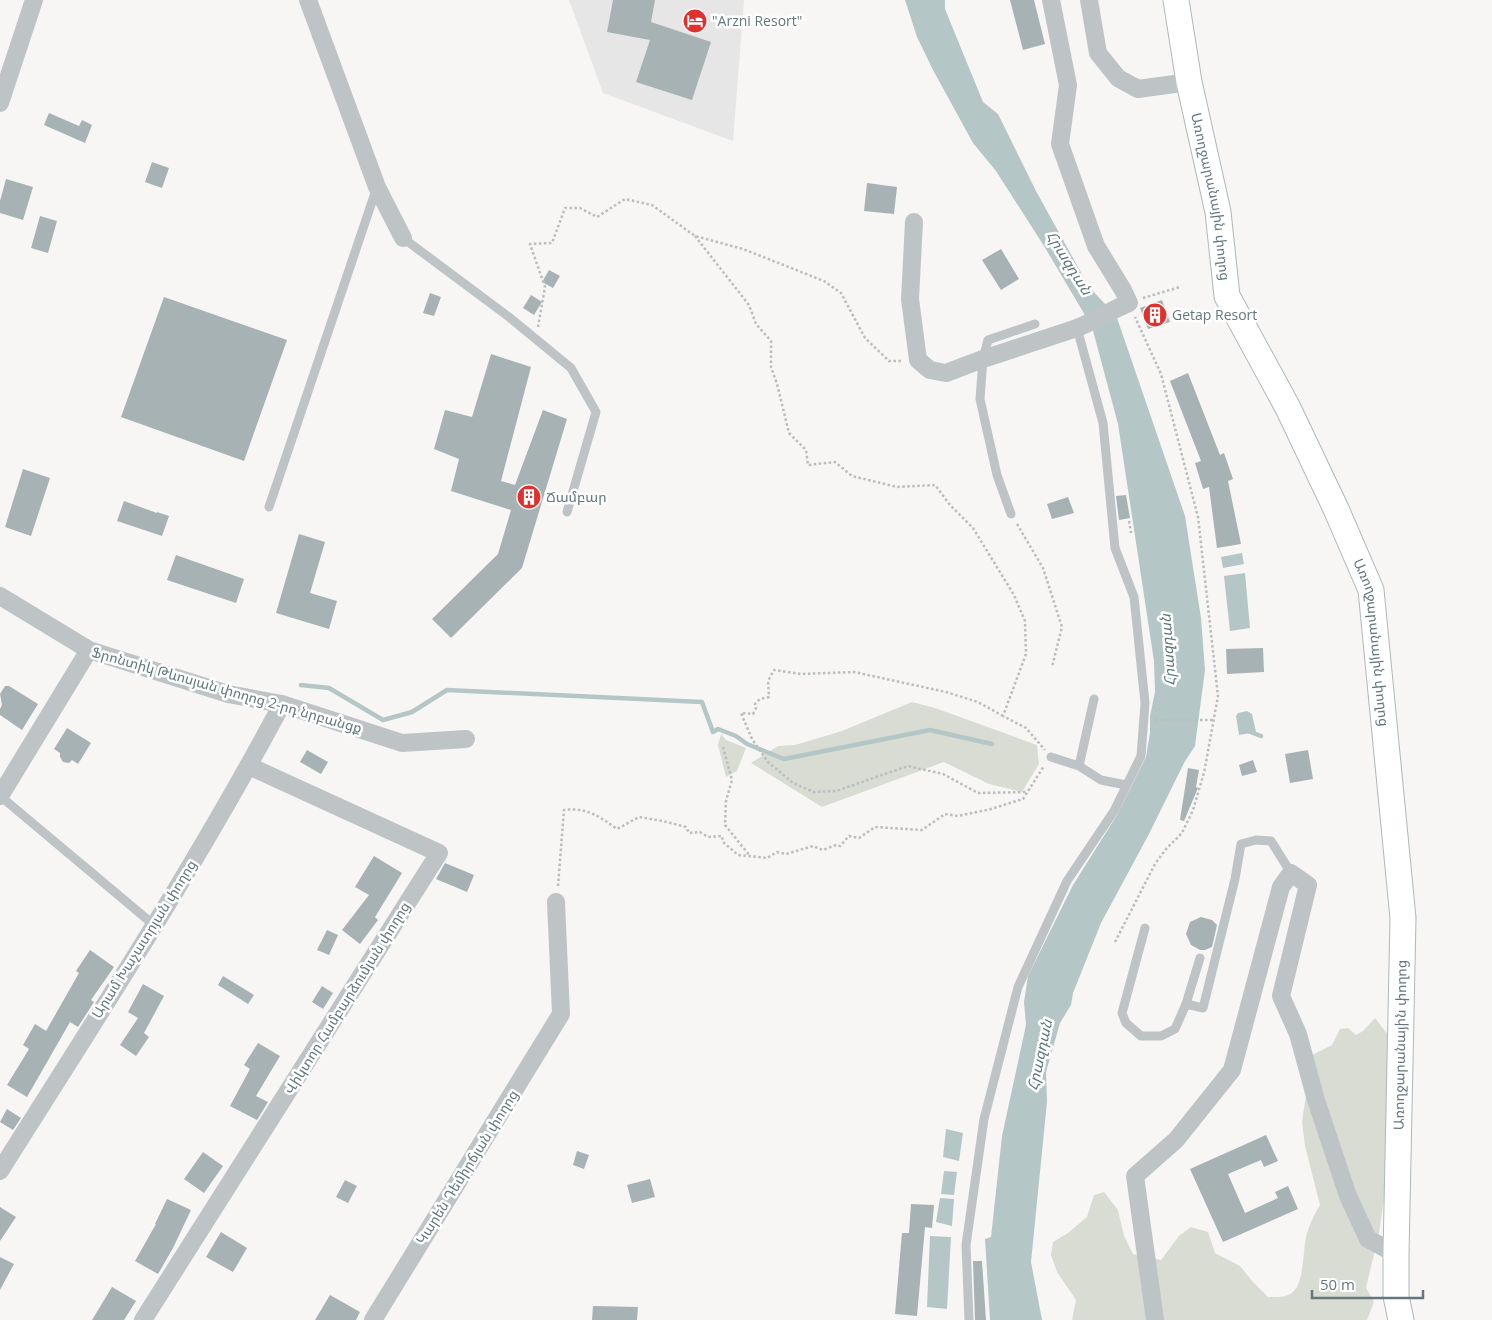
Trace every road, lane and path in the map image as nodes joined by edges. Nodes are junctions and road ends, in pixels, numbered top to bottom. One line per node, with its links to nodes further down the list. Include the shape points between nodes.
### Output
1 (34, 0): 7 (street)
2 (308, 0): 8 (street)
3 (1051, 0): 13 (street, via 1068,85 1060,144 1096,246 1123,290)
4 (1089, 0): 6 (street, via 1098,53 1118,78 1138,89)
5 (1176, 0): 6 (main road, Առողջարանային փողոց)
6 (1189, 82): 49 (main road, Առողջարանային փողոց, via 1218,212 1227,296 1288,408 1371,590 1403,918)
7 (0, 103)
8 (377, 187): 11 (street); 19 (lane)
9 (914, 222): 18 (street, via 910,298)
10 (695, 236): 16 (path, via 652,206 624,199 597,217 580,208 565,208 552,244 530,244 545,287); 18 (path, via 743,249 824,281 841,294 865,338 889,361); 29 (path, via 749,305 756,324 771,341 771,367 789,433 806,450 808,465 835,462 852,476 897,487 935,485 973,528 1014,595 1025,621 1026,654)
11 (403, 238): 16 (lane)
12 (1180, 287): 13 (path)
13 (1125, 307): 15 (street); 31 (path, via 1161,374 1198,516 1218,696)
14 (1034, 324): 17 (lane, via 988,340)
15 (1084, 326): 17 (street); 37 (lane, via 1103,423 1115,548 1134,597 1145,702 1141,756)
16 (536, 339): 20 (lane, via 571,368 596,412)
17 (983, 359): 18 (street, via 946,373 930,370); 21 (lane, via 980,399 997,475)
18 (918, 360)
19 (270, 507)
20 (567, 512)
21 (1011, 514): 26 (path, via 1044,568 1062,627)
22 (1128, 521): 23 (path)
23 (1131, 533)
24 (0, 596): 25 (street, Ֆրոնտիկ Թևոսյան փողոց 2-րդ նրբանցք)
25 (89, 650): 28 (street, Ֆրոնտիկ Թևոսյան փողոց 2-րդ նրբանցք, via 228,694); 39 (street)
26 (1052, 667)
27 (1094, 699): 36 (lane)
28 (282, 704): 32 (street, Ֆրոնտիկ Թևոսյան փողոց 2-րդ նրբանցք, via 402,742); 35 (street, Արամ Խաչատրյան փողոց)
29 (1003, 716): 34 (path, via 1026,728); 38 (path, via 978,702 946,692 854,672 801,674 774,670 768,681 769,697 755,704 753,714 741,713 768,762 794,783 814,792 836,791 908,766 943,774 978,793)
30 (1152, 720): 31 (path)
31 (1214, 720): 45 (path, via 1193,810 1182,832 1155,864)
32 (466, 739)
33 (723, 747): 40 (path, via 732,780 726,801 725,825)
34 (1051, 757): 36 (lane); 38 (path)
35 (249, 766): 43 (street, Արամ Խաչատրյան փողոց); 50 (street, Վիկտոր Համբարձումյան փողոց, via 439,853)
36 (1079, 766): 37 (lane, via 1101,780)
37 (1126, 785): 52 (lane, via 1114,811 1067,881 1018,987 984,1119 966,1245)
38 (1028, 792): 40 (path, via 1023,798 991,809 958,816 944,814 922,830 875,827 858,838 849,836 840,846 823,850 813,846 786,854 777,852 767,858)
39 (0, 796): 43 (lane)
40 (750, 856): 42 (path, via 738,856 723,842 722,836 689,833 686,827 663,821 639,817 617,829 598,816 577,808 564,810)
41 (1291, 874): 47 (lane, via 1270,841 1241,844 1203,1008); 49 (street, via 1308,885 1281,996 1298,1034 1348,1196 1368,1239); 53 (street, via 1281,887 1232,1070 1176,1140 1135,1176)
42 (556, 902): 51 (street, Կարեն Դեմիրճյան փողոց, via 561,1014)
43 (154, 925): 48 (street, Արամ Խաչատրյան փողոց)
44 (1145, 928): 47 (lane, via 1122,1013 1126,1023 1141,1036 1161,1036 1175,1029)
45 (1115, 942)
46 (1200, 958): 47 (lane)
47 (1186, 1004)
48 (0, 1171)
49 (1396, 1254): 54 (main road, Առողջարանային փողոց, via 1396,1296)
50 (143, 1320)
51 (373, 1320)
52 (969, 1320)
53 (1155, 1320)
54 (1402, 1320)

